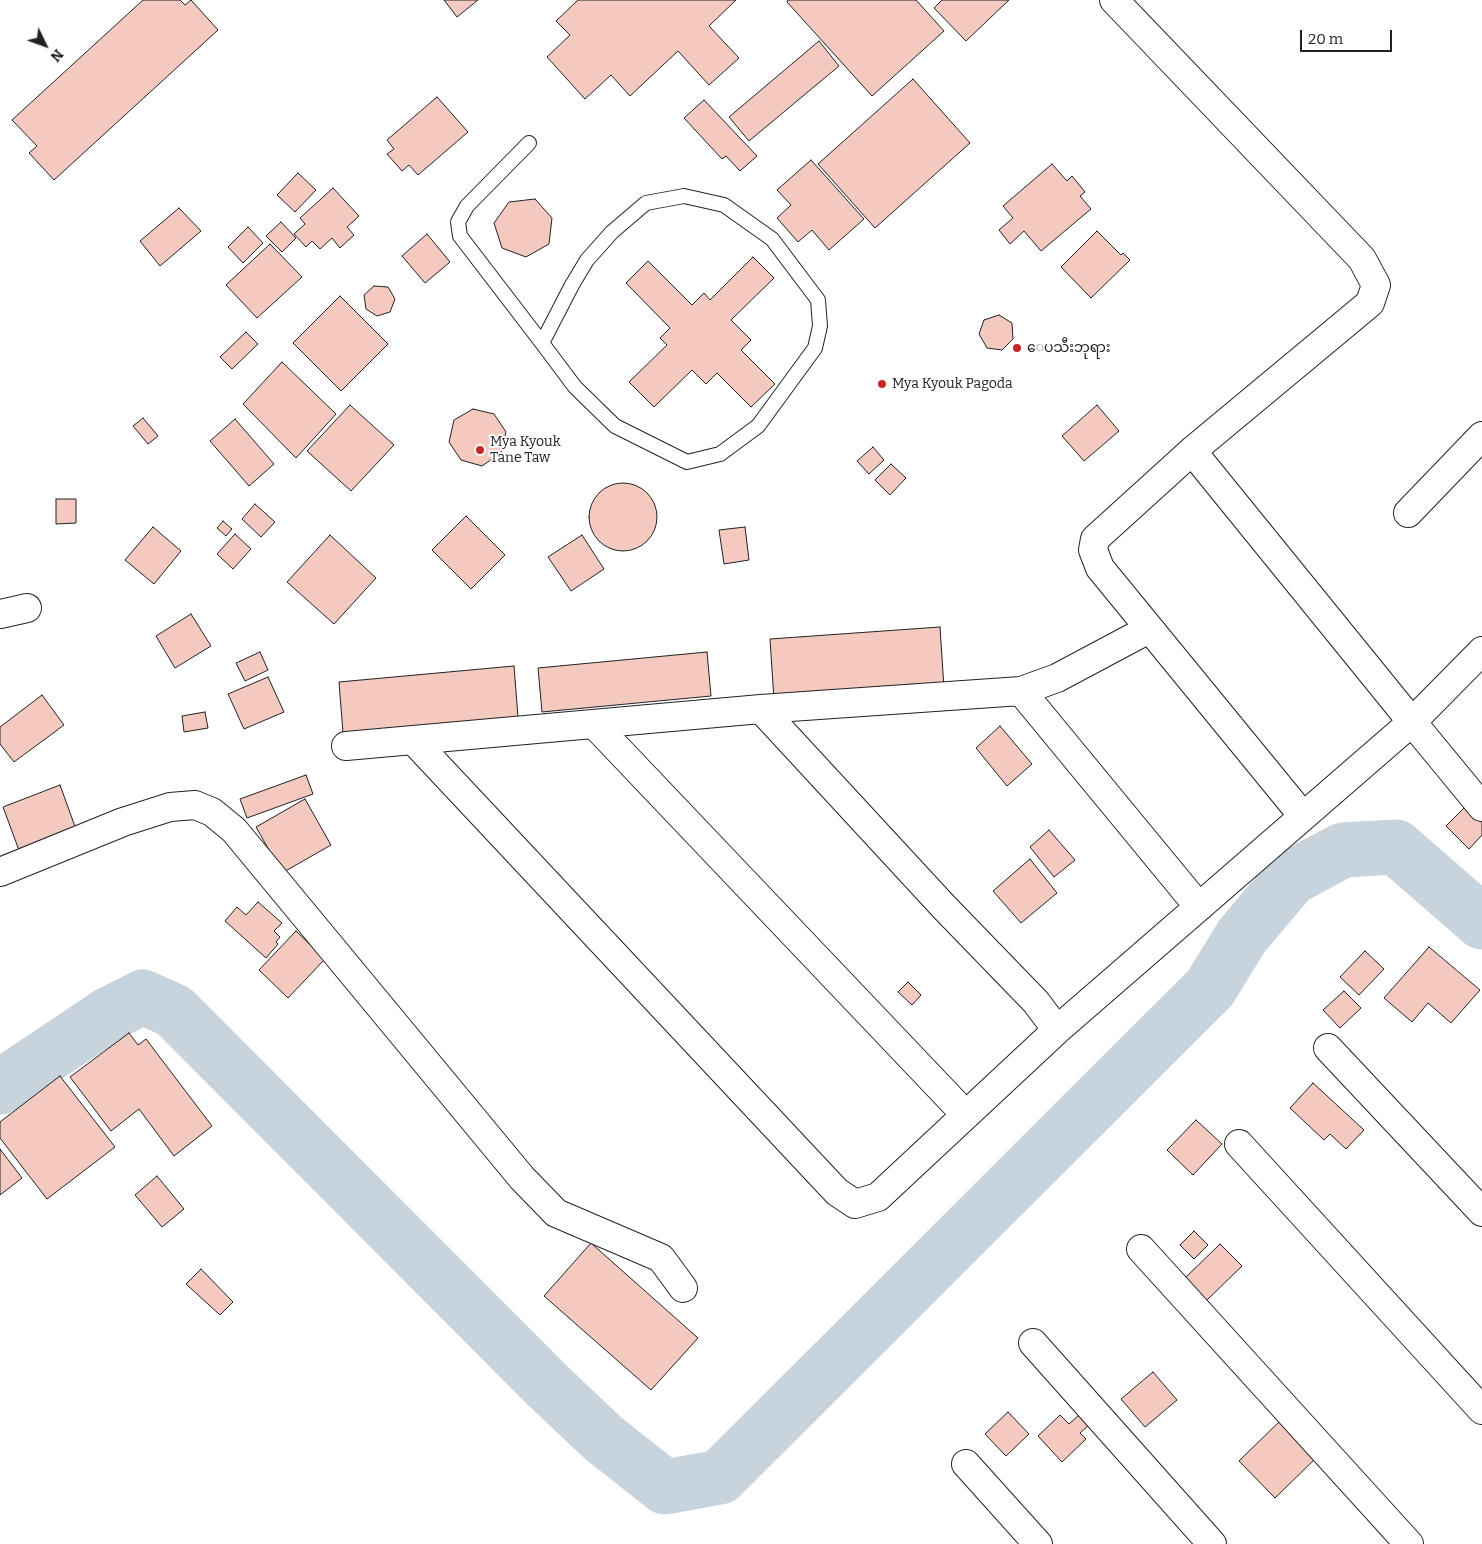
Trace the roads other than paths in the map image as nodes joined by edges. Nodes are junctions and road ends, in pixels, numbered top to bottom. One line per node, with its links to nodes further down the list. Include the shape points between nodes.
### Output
1 (1114, 0): 5 (street, via 1362,259 1376,285 1370,303)
2 (528, 143): 3 (lane, via 467,206 458,222 460,236)
3 (542, 344): 3 (lane, via 575,387 615,426 687,462 720,454 758,426 814,348 820,326 818,300 772,239 724,205 684,196 646,203 612,232 587,260)
4 (1482, 436): 6 (street)
5 (1192, 451): 9 (street, via 1095,539 1093,550 1100,568); 13 (street)
6 (1408, 513)
7 (27, 608): 8 (street)
8 (0, 614)
9 (1149, 629): 11 (street, via 1057,678); 18 (street)
10 (1482, 651): 13 (street)
11 (1021, 691): 12 (street); 20 (street)
12 (761, 709): 14 (street); 21 (street, via 1036,1002)
13 (1412, 722): 17 (street); 18 (street)
14 (594, 724): 15 (street); 23 (street)
15 (413, 740): 16 (street); 23 (street, via 837,1192 855,1204 878,1197)
16 (346, 746)
17 (1482, 807)
18 (1303, 816): 20 (street)
19 (0, 872): 27 (street, via 123,822 170,807 195,806 212,812 234,830 522,1178 556,1213 661,1258)
20 (1199, 907): 21 (street)
21 (1057, 1030): 23 (street)
22 (1328, 1048): 25 (street)
23 (966, 1115)
24 (1239, 1144): 29 (street)
25 (1482, 1212)
26 (1141, 1249): 33 (street)
27 (684, 1288)
28 (1034, 1343): 32 (street)
29 (1482, 1410)
30 (966, 1464): 31 (street)
31 (1038, 1544)
32 (1212, 1544)
33 (1409, 1544)

